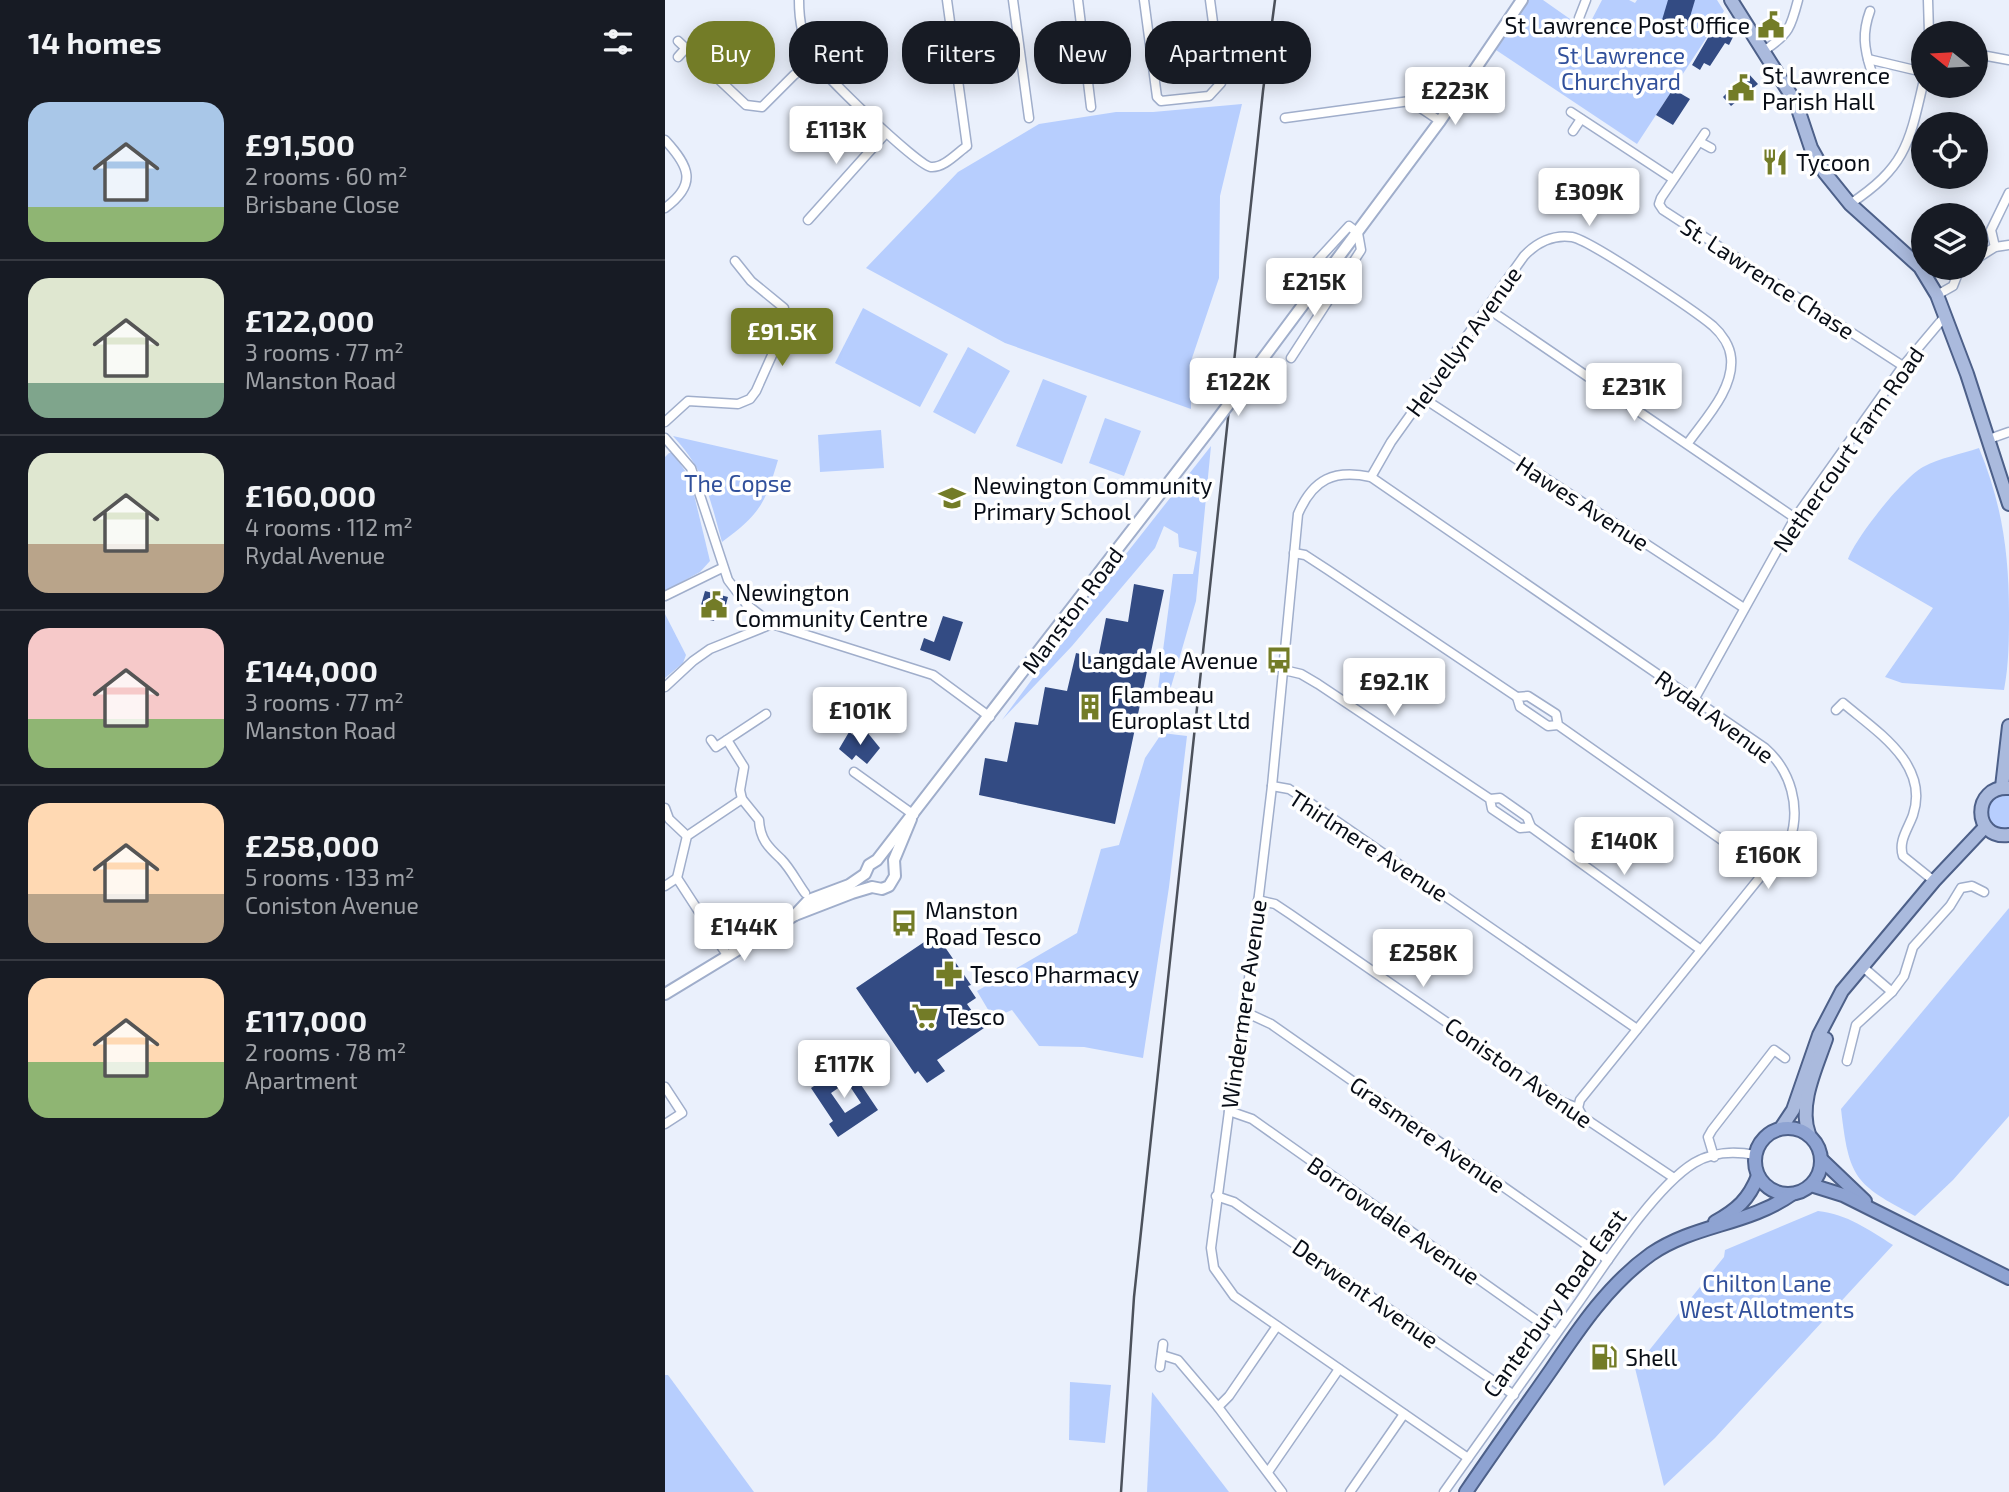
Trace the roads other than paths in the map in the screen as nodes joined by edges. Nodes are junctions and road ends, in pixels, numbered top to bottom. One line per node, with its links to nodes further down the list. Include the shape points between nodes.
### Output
1 (799, 0): 14 (street)
2 (947, 0): 36 (street, via 967,145 941,165 930,167)
3 (1013, 0): 31 (street)
4 (1078, 0): 29 (street)
5 (1144, 0): 6 (street, via 1161,101 1209,96 1221,83)
6 (1210, 0)
7 (1522, 0): 34 (main road, Manston Road)
8 (1586, 0): 13 (street)
9 (1731, 0): 18 (main road)
10 (1798, 0): 18 (street, via 1784,37)
11 (1928, 0): 15 (street)
12 (1870, 11): 21 (street, via 1864,28)
13 (1579, 18)
14 (801, 21)
15 (1929, 21)
16 (678, 41): 17 (street)
17 (686, 48): 20 (street)
18 (1765, 50): 43 (main road, via 1796,103 1811,148)
19 (1988, 56): 22 (street)
20 (678, 57)
21 (1868, 59): 23 (street); 24 (street)
22 (2009, 60)
23 (1911, 69)
24 (1871, 70)
25 (789, 80): 26 (street, via 762,107 746,105)
26 (724, 84)
27 (837, 84): 36 (street)
28 (1920, 98): 43 (street, via 1903,155)
29 (1091, 107)
30 (1571, 112): 33 (street)
31 (1029, 118)
32 (1285, 118): 34 (street, via 1410,101)
33 (1581, 119): 35 (street); 41 (street)
34 (1440, 121): 46 (main road, Manston Road)
35 (1573, 131)
36 (886, 133): 45 (street)
37 (1705, 133): 39 (street, St. Lawrence Chase)
38 (665, 140): 44 (street, via 684,163 687,181 680,197)
39 (1700, 142): 40 (street); 41 (street, St. Lawrence Chase)
40 (1710, 148)
41 (1673, 179): 59 (street, St. Lawrence Chase, via 1659,204 1663,210)
42 (2009, 193): 48 (street, via 1991,230)
43 (1850, 204): 50 (main road)
44 (665, 208)
45 (808, 219)
46 (1358, 233): 52 (street, via 1349,226); 58 (street, Manston Road, via 1361,250); 80 (main road, Manston Road, bridge)
47 (2009, 244): 48 (street)
48 (1995, 247): 49 (street)
49 (1988, 251)
50 (1911, 257)
51 (735, 261): 61 (street, via 784,308 785,326 776,348 746,402 688,401)
52 (1315, 263)
53 (1929, 280): 55 (main road)
54 (1956, 280): 55 (street)
55 (1937, 295): 57 (main road)
56 (1487, 308): 60 (street, Helvellyn Avenue); 64 (street); 64 (street, Helvellyn Avenue, via 1534,246 1571,237 1701,318 1727,342 1732,357 1724,391)
57 (1945, 315): 59 (street, Nethercourt Farm Road); 63 (main road)
58 (1291, 358)
59 (1903, 366): 68 (street, Nethercourt Farm Road)
60 (1423, 398): 66 (street, Helvellyn Avenue); 72 (street, Hawes Avenue)
61 (665, 422)
62 (2009, 432): 63 (street)
63 (1989, 439): 67 (main road)
64 (1688, 443): 68 (street)
65 (667, 444): 70 (street, via 685,458 695,477)
66 (1371, 477): 69 (street, Windermere Avenue, via 1344,473 1311,490 1298,514); 77 (street, Rydal Avenue)
67 (2009, 505)
68 (1795, 518): 72 (street, Nethercourt Farm Road)
69 (1294, 553): 74 (street, Windermere Avenue); 76 (street, via 1305,555)
70 (722, 568): 71 (street); 73 (street, via 747,605)
71 (665, 596)
72 (1744, 608): 77 (street, Nethercourt Farm Road)
73 (772, 624): 75 (street, via 710,649); 80 (street, via 933,676)
74 (1283, 670): 86 (street, Windermere Avenue); 89 (street, via 1318,684)
75 (665, 687)
76 (1517, 697): 81 (street, via 1520,707 1548,726); 81 (street, via 1528,696 1556,714)
77 (1695, 698): 99 (street, Rydal Avenue, via 1779,760 1789,779 1794,802 1792,834)
78 (1836, 710): 102 (street, via 1843,703 1892,744 1910,767 1915,807 1901,843 1903,856)
79 (766, 714): 84 (street)
80 (990, 717): 91 (main road, Manston Road)
81 (1558, 725): 99 (street)
82 (2009, 726): 87 (main road)
83 (711, 740): 84 (street, via 716,747)
84 (727, 740): 88 (street, via 744,767)
85 (854, 772): 91 (street)
86 (1272, 786): 107 (street, Windermere Avenue); 115 (street, Thirlmere Avenue, via 1289,789 1309,802)
87 (2005, 788): 94 (main road, via 1993,790 1983,801 1980,816)
88 (741, 799): 96 (street); 106 (street, via 759,820 759,834)
89 (1490, 799): 93 (street, via 1500,798 1527,817); 93 (street, via 1492,809 1520,828)
90 (665, 808): 92 (street)
91 (912, 817): 97 (main road, Manston Road); 98 (main road, Manston Road)
92 (667, 820): 96 (street)
93 (1531, 827): 109 (street)
94 (1985, 827): 95 (main road); 102 (main road)
95 (2009, 835)
96 (687, 836): 101 (street)
97 (877, 860): 98 (main road); 100 (main road, Manston Road)
98 (893, 867): 104 (main road, Manston Road, via 895,876 889,886)
99 (1766, 871): 109 (street, Rydal Avenue)
100 (865, 874): 104 (main road); 108 (main road, Manston Road, via 809,900)
101 (677, 878): 103 (street); 110 (street)
102 (1934, 881): 111 (main road)
103 (665, 886)
104 (872, 887): 108 (main road, Manston Road)
105 (1984, 892): 112 (street, via 1972,886 1961,888 1913,947 1904,976)
106 (805, 893)
107 (1258, 900): 114 (street, Windermere Avenue); 119 (street, Coniston Avenue, via 1275,904 1562,1102)
108 (795, 915): 110 (main road, Manston Road)
109 (1701, 950): 115 (street, Rydal Avenue)
110 (727, 955): 113 (main road, Manston Road)
111 (1861, 972): 112 (street); 122 (main road, via 1834,1004 1793,1110); 123 (main road, via 1826,1040 1809,1091 1805,1124)
112 (1892, 992): 117 (street, via 1856,1025)
113 (665, 994)
114 (1245, 1012): 120 (street, Windermere Avenue); 134 (street, Grasmere Avenue, via 1271,1024)
115 (1637, 1029): 119 (street, Rydal Avenue)
116 (1785, 1058): 125 (street, via 1774,1051 1712,1130 1708,1137)
117 (1847, 1062)
118 (665, 1087): 121 (street, via 682,1113)
119 (1578, 1108): 128 (street, Coniston Avenue, via 1583,1117)
120 (1229, 1111): 131 (street, Windermere Avenue); 137 (street, Borrowdale Avenue, via 1252,1119)
121 (665, 1124)
122 (1781, 1128): 123 (highway, via 1801,1129); 124 (highway, via 1764,1138)
123 (1809, 1135): 126 (highway)
124 (1755, 1155): 125 (street, Canterbury Road East, via 1734,1151); 127 (highway)
125 (1714, 1157): 128 (street, Canterbury Road East, via 1696,1162)
126 (1822, 1160): 129 (highway); 132 (highway)
127 (1758, 1176): 130 (highway, via 1776,1192); 133 (highway, Canterbury Road East, via 1740,1207)
128 (1674, 1178): 134 (street, Canterbury Road East)
129 (1811, 1185): 130 (highway); 132 (highway, via 1831,1189)
130 (1792, 1194): 133 (highway, Canterbury Road East, via 1739,1221)
131 (1216, 1196): 136 (street, Windermere Avenue, via 1211,1248 1214,1268 1234,1296); 142 (street, Derwent Avenue, via 1234,1202)
132 (1880, 1212): 135 (highway)
133 (1702, 1230): 150 (highway, Canterbury Road East, via 1653,1253 1599,1302)
134 (1608, 1260): 137 (street, Canterbury Road East)
135 (2009, 1278)
136 (1277, 1326): 141 (street, Windermere Avenue); 143 (street)
137 (1556, 1334): 142 (street, Canterbury Road East)
138 (1163, 1343): 139 (street)
139 (1162, 1355): 140 (street); 143 (street, via 1178,1360)
140 (1160, 1367)
141 (1339, 1369): 144 (street, Windermere Avenue); 146 (street)
142 (1514, 1395): 145 (street, Canterbury Road East)
143 (1219, 1407): 146 (street)
144 (1404, 1414): 145 (street, Windermere Avenue); 148 (street)
145 (1468, 1458): 149 (street, Canterbury Road East)
146 (1268, 1472): 147 (street)
147 (1282, 1492)
148 (1350, 1492)
149 (1444, 1492)
150 (1466, 1492)

